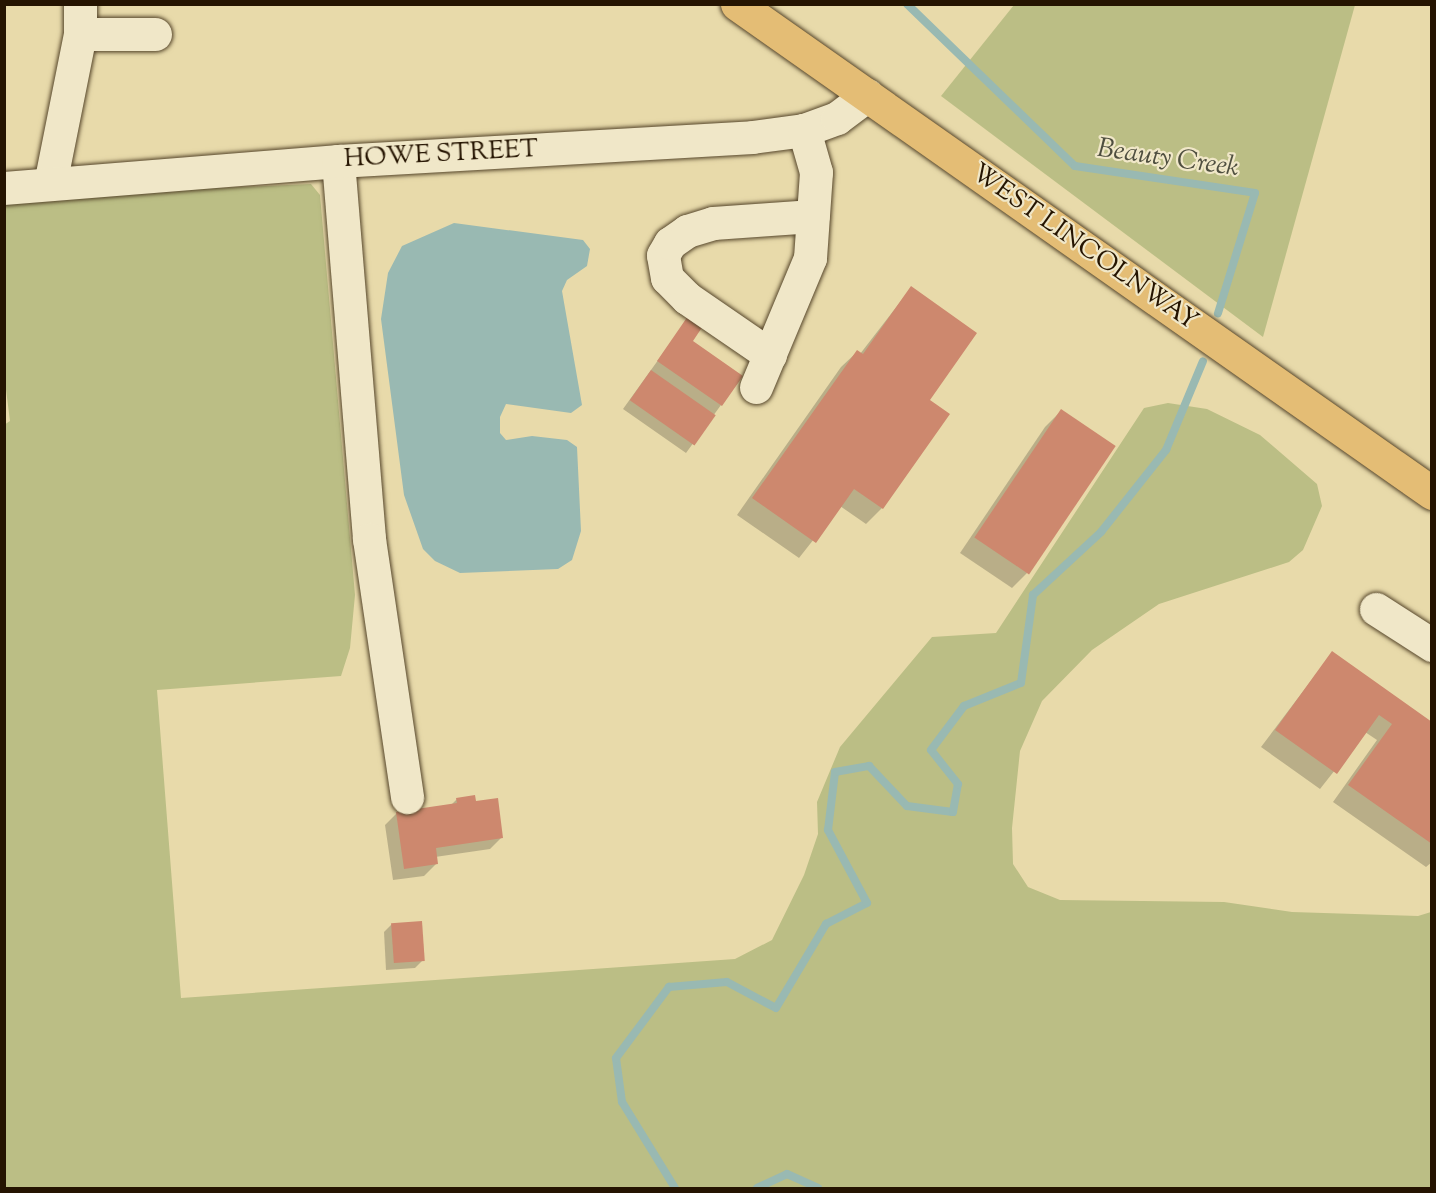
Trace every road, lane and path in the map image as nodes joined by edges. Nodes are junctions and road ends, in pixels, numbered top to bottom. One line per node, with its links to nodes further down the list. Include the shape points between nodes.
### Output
1 (736, 4): 4 (main road, WEST LINCOLNWAY)
2 (80, 20): 3 (street); 7 (street)
3 (155, 34)
4 (867, 95): 5 (street, HOWE STREET, via 837,118); 12 (main road, WEST LINCOLNWAY)
5 (804, 130): 6 (street, HOWE STREET, via 752,137); 9 (street, via 816,172)
6 (338, 161): 7 (street, HOWE STREET); 15 (street, via 369,539)
7 (50, 184): 8 (street, HOWE STREET)
8 (4, 188)
9 (813, 216): 10 (street, via 810,258); 10 (street, via 713,223 687,231 670,243 663,255 667,278 687,298)
10 (770, 355): 11 (street)
11 (756, 387)
12 (1431, 493)
13 (1376, 609): 14 (street)
14 (1431, 645)
15 (407, 797)

